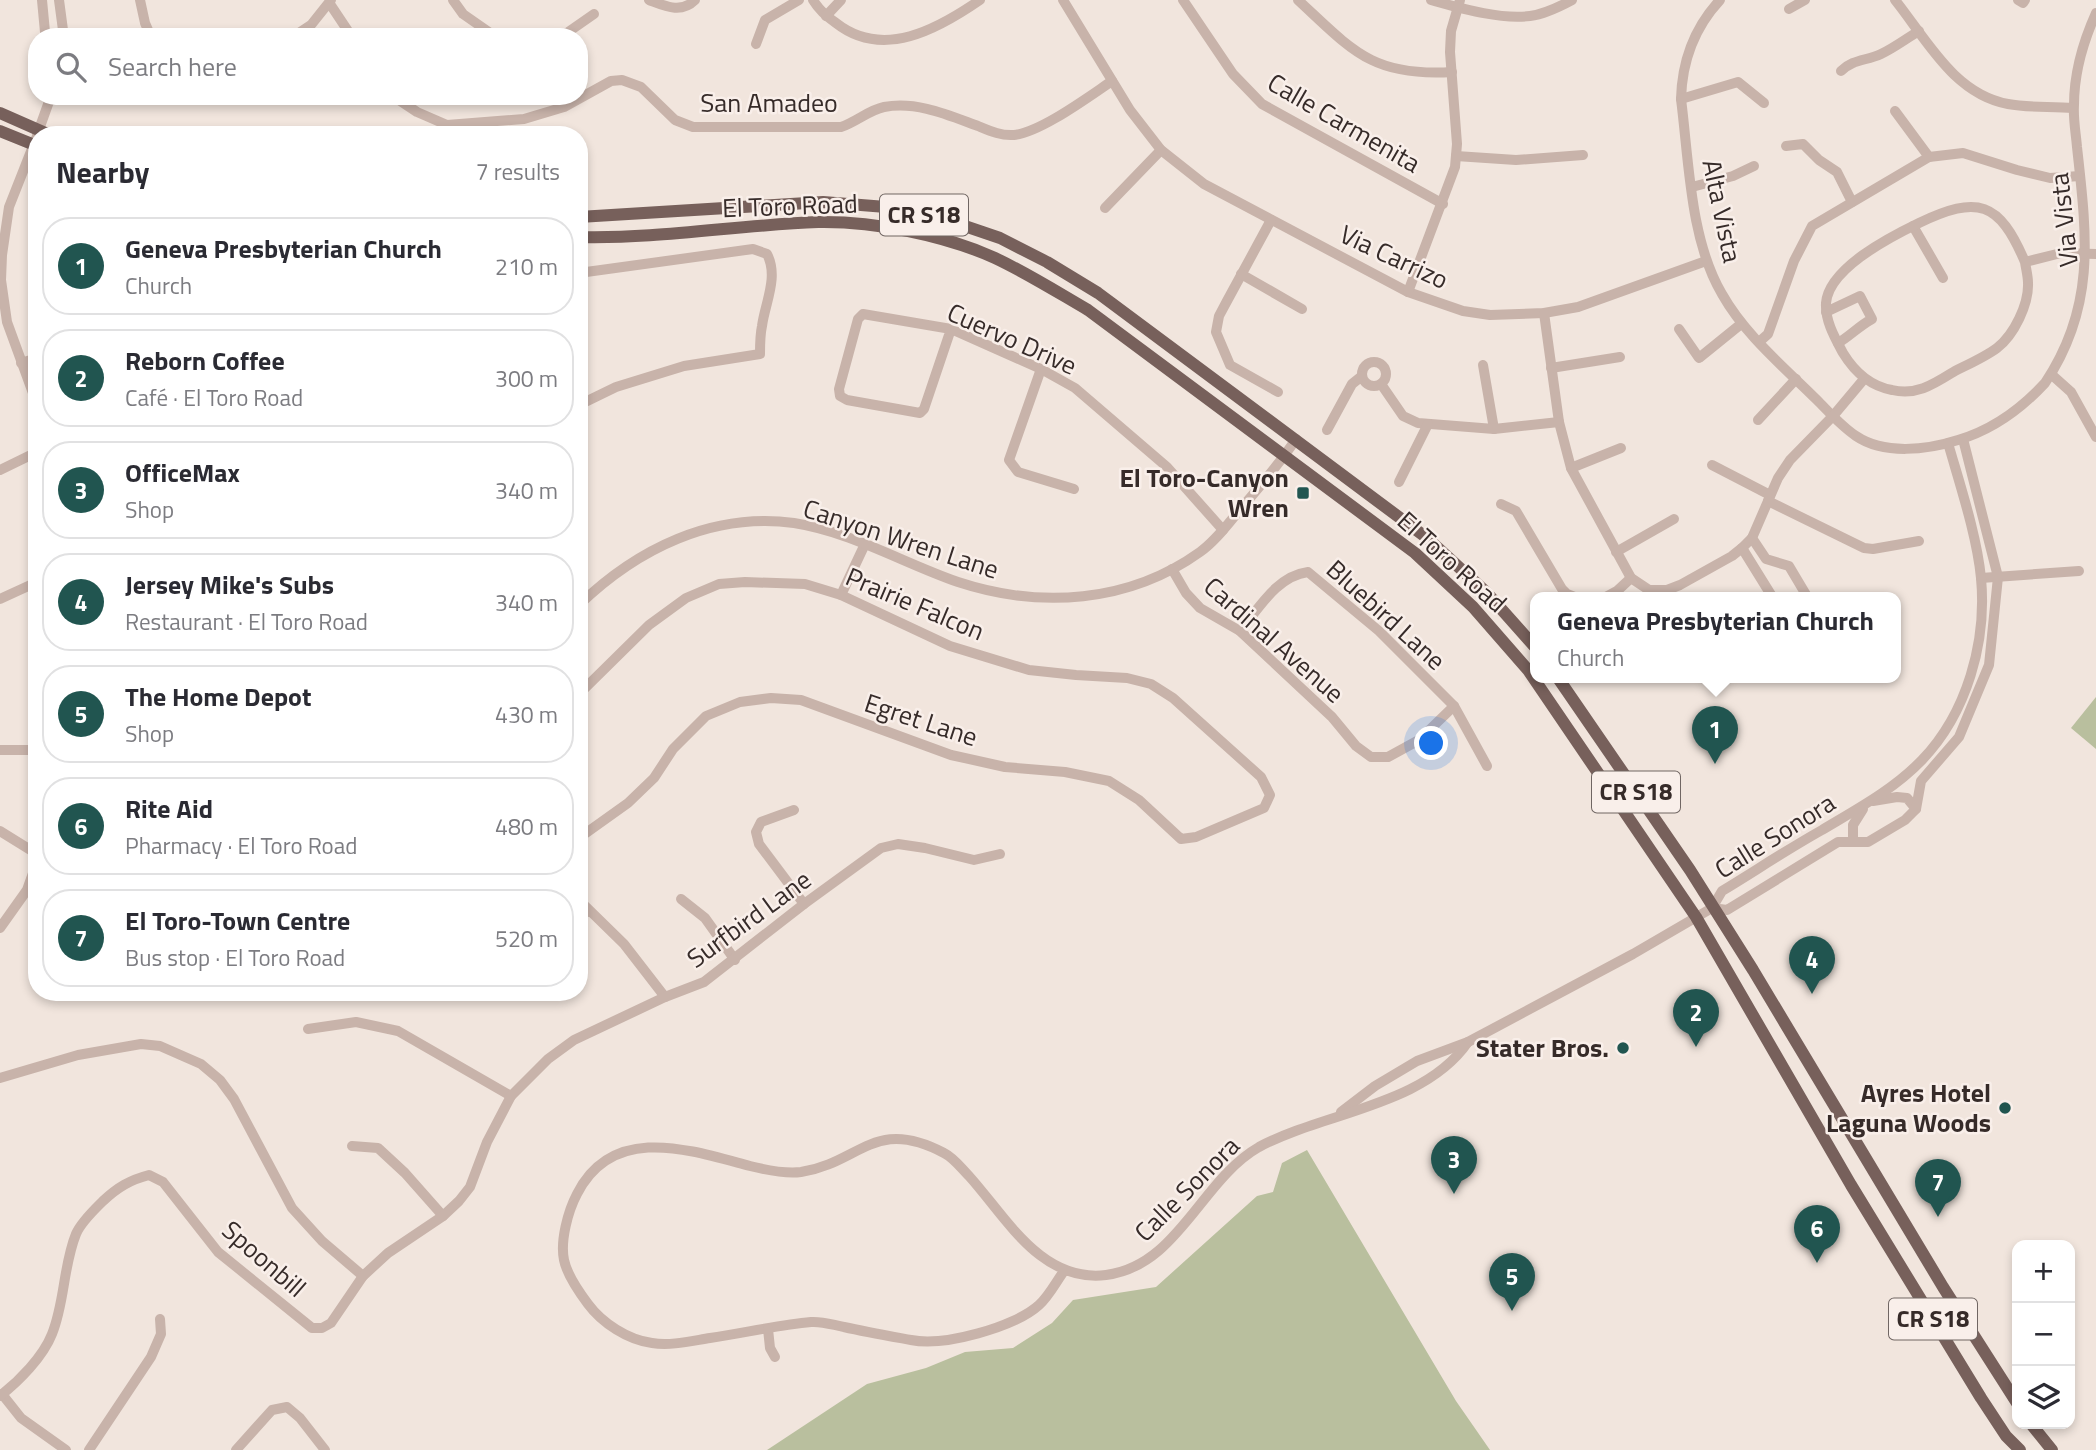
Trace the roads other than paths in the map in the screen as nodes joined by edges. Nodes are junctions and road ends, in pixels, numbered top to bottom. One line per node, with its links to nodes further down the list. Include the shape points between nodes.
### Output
1 (42, 0): 27 (street)
2 (59, 0): 28 (street)
3 (140, 0): 29 (street)
4 (453, 0): 32 (street)
5 (649, 0): 6 (street, via 680,9)
6 (695, 0)
7 (799, 0): 35 (street, via 765,20)
8 (813, 0): 26 (street)
9 (841, 0): 26 (street)
10 (1063, 0): 38 (street, Via Carrizo)
11 (1183, 0): 62 (street, Calle Carmenita, via 1233,74 1262,104)
12 (1298, 0): 37 (street, via 1351,50 1375,63 1397,71)
13 (1431, 0): 22 (street)
14 (1572, 0): 22 (street, via 1529,17 1481,12)
15 (1720, 0): 40 (street, Alta Vista, via 1691,44)
16 (1805, 0): 23 (street)
17 (1895, 0): 34 (street)
18 (2018, 0): 19 (street)
19 (2025, 0)
20 (331, 2): 30 (street); 31 (street)
21 (975, 2): 26 (street, via 937,27 886,41 862,38)
22 (1459, 4): 37 (street, via 1451,32)
23 (1789, 9)
24 (2096, 13): 45 (street, Via Vista, via 2081,57)
25 (594, 14): 33 (street)
26 (825, 16)
27 (45, 28)
28 (63, 28)
29 (147, 28)
30 (307, 28)
31 (347, 28)
32 (483, 28)
33 (574, 28)
34 (1919, 31): 36 (street); 45 (street, via 1949,70 1979,95 2010,104)
35 (756, 44)
36 (1841, 71)
37 (1452, 72): 55 (street)
38 (1112, 81): 39 (street, San Amadeo, via 1031,131 1014,135 906,106 874,110 841,127 693,127 675,120 641,87 622,80); 53 (street, Via Carrizo)
39 (588, 94)
40 (1681, 99): 41 (street, via 1738,82); 60 (street, Alta Vista)
41 (1763, 103)
42 (48, 105): 48 (street)
43 (406, 105): 44 (street, San Amadeo, via 447,125 524,119)
44 (568, 105)
45 (2073, 108): 59 (street, Via Vista)
46 (1895, 111): 56 (street)
47 (0, 113): 49 (main road)
48 (42, 126)
49 (28, 130)
50 (0, 131): 51 (main road)
51 (28, 135)
52 (1786, 146): 61 (street, via 1803,144 1837,172)
53 (1161, 150): 63 (street); 65 (street, Via Carrizo, via 1204,184)
54 (1583, 155): 55 (street, via 1516,160)
55 (1456, 156): 62 (street)
56 (1929, 157): 59 (street, via 1964,153 2050,178); 61 (street)
57 (28, 162): 75 (street, via 9,206)
58 (1754, 166): 60 (street)
59 (2080, 176): 68 (street, Via Vista)
60 (1692, 187): 69 (street, Alta Vista)
61 (1852, 202): 82 (street, via 1812,226 1768,334)
62 (1443, 204): 74 (street)
63 (1105, 208)
64 (588, 216): 105 (main road, El Toro Road / CR S18, via 823,202 886,207 950,221 1000,239 1098,293)
65 (1271, 220): 72 (street); 74 (street, Via Carrizo)
66 (1913, 226): 70 (street, via 1965,206 1994,213 2007,225); 73 (street); 77 (street, via 1853,262 1829,289)
67 (588, 237): 110 (main road, El Toro Road / CR S18, via 820,222 882,227 944,240 993,257 1088,310)
68 (2094, 254): 70 (street, via 2062,253); 91 (street, Via Vista, via 2082,324)
69 (1706, 261): 78 (street, Via Carrizo, via 1578,307); 79 (street, Alta Vista)
70 (2025, 262): 94 (street, via 2029,284 2025,305 1998,347 1922,390 1889,390)
71 (588, 272): 97 (street, via 753,249 767,254 772,278 760,354 684,366)
72 (1241, 274): 76 (street); 96 (street, via 1219,316 1216,332 1230,365)
73 (1943, 278)
74 (1408, 292): 78 (street, Via Carrizo, via 1463,311)
75 (1, 296): 86 (street)
76 (1302, 309)
77 (1826, 312): 83 (street); 83 (street, via 1860,296 1872,319)
78 (1545, 313): 88 (street)
79 (1741, 324): 81 (street, via 1699,358); 82 (street, Alta Vista)
80 (951, 329): 80 (street, Cuervo Drive, via 920,413 840,396 863,314); 89 (street, Cuervo Drive)
81 (1679, 329)
82 (1759, 342): 93 (street, Alta Vista)
83 (1838, 343): 94 (street)
84 (1620, 357): 88 (street)
85 (28, 361): 86 (street)
86 (21, 363): 90 (street)
87 (1483, 365): 102 (street)
88 (1552, 368): 100 (street)
89 (1041, 369): 115 (street, via 1009,460 1018,472); 119 (street, Cuervo Drive, via 1075,387 1167,467)
90 (28, 374)
91 (2052, 375): 104 (street, via 2075,398); 106 (street, Via Vista, via 2012,413)
92 (1362, 376): 95 (street, via 1372,386); 95 (street, via 1364,367 1376,362 1384,367); 103 (street, via 1352,384)
93 (1796, 379): 98 (street, Alta Vista); 99 (street)
94 (1864, 379): 98 (street)
95 (1381, 384): 101 (street, via 1403,416)
96 (1278, 392)
97 (588, 401)
98 (1833, 416): 107 (street, Via Vista, via 1856,436 1884,447); 116 (street, via 1790,460)
99 (1758, 420)
100 (1559, 422): 102 (street); 112 (street)
101 (1428, 424): 102 (street); 114 (street)
102 (1494, 429)
103 (1327, 430)
104 (2096, 437)
105 (1296, 439): 110 (street, Canyon Wren Lane); 141 (main road, El Toro Road / CR S18, via 1427,538)
106 (1963, 439): 107 (street, Via Vista); 131 (street)
107 (1948, 443): 130 (street, Calle Sonora)
108 (1621, 447): 112 (street)
109 (28, 456): 113 (street)
110 (1284, 457): 119 (street, Canyon Wren Lane); 142 (main road, El Toro Road / CR S18, via 1415,553 1473,607)
111 (1712, 465): 116 (street)
112 (1571, 468): 124 (street)
113 (0, 470)
114 (1399, 482)
115 (1074, 489)
116 (1769, 498): 120 (street); 121 (street, via 1864,548)
117 (1501, 504): 133 (street, via 1516,511)
118 (1674, 519): 124 (street)
119 (1223, 530): 126 (street, Canyon Wren Lane)
120 (1752, 538): 123 (street); 125 (street, via 1766,559)
121 (1919, 541)
122 (865, 544): 126 (street, Canyon Wren Lane, via 958,582 1007,596 1060,600 1105,593); 137 (street); 138 (street, Canyon Wren Lane, via 791,523 711,527 653,549 618,570)
123 (1742, 548): 128 (street); 129 (street, via 1667,590 1650,590)
124 (1616, 552): 129 (street)
125 (1774, 562): 128 (street); 136 (street, via 1790,566)
126 (1172, 569): 140 (street, Cardinal Avenue, via 1200,608)
127 (2079, 571): 131 (street)
128 (1759, 573): 135 (street)
129 (1631, 578): 134 (street)
130 (1981, 578): 131 (street); 151 (street, Calle Sonora, via 1980,642 1967,687 1945,730 1923,759)
131 (1998, 578): 152 (street, via 1989,665 1959,737 1921,781)
132 (28, 586): 139 (street)
133 (1565, 592)
134 (1615, 592)
135 (1770, 592)
136 (1805, 592)
137 (841, 595): 145 (street, Prairie Falcon, via 805,584 719,584 685,598 649,625); 150 (street, Prairie Falcon, via 950,646 1029,670 1151,684 1173,698 1261,777)
138 (588, 597)
139 (0, 599)
140 (1240, 631): 146 (street, Cardinal Avenue, via 1371,757 1388,757 1419,740); 146 (street, Bluebird Lane, via 1274,589 1293,574 1308,572 1380,631)
141 (1530, 642)
142 (1530, 673)
143 (1537, 683): 163 (main road, El Toro Road / CR S18)
144 (1561, 683): 162 (main road, CR S18)
145 (588, 685)
146 (1454, 706): 149 (street, Bluebird Lane)
147 (0, 750): 148 (street)
148 (28, 750)
149 (1487, 765)
150 (1270, 795): 155 (street, Egret Lane, via 1264,808 1181,839 1139,800 1109,781 951,755 801,700 771,698 740,702 706,716 673,748 654,778)
151 (1868, 804): 152 (street, Calle Sonora, via 1897,797 1907,799); 156 (street, Calle Sonora, via 1853,825); 162 (street, Calle Sonora, via 1722,891)
152 (1916, 809): 156 (street, Calle Sonora, via 1878,837)
153 (793, 810): 161 (street, via 761,822 756,832 759,844)
154 (0, 831): 157 (street)
155 (588, 832)
156 (1853, 842): 162 (street, Calle Sonora, via 1838,842 1727,910)
157 (28, 848)
158 (1000, 854): 161 (street, Surfbird Lane, via 974,860 898,844 881,848)
159 (28, 887): 165 (street)
160 (681, 899): 166 (street, via 705,918)
161 (804, 904): 166 (street, Surfbird Lane)
162 (1712, 908): 163 (street, Calle Sonora); 184 (main road, CR S18)
163 (1696, 916): 169 (street, Calle Sonora); 190 (main road, El Toro Road / CR S18, via 1872,1220 1981,1398)
164 (588, 917): 167 (street, via 624,943)
165 (0, 928)
166 (735, 960): 167 (street, Surfbird Lane, via 704,982)
167 (665, 997): 173 (street, Surfbird Lane, via 574,1040)
168 (308, 1029): 173 (street, via 356,1022 398,1031)
169 (1468, 1042): 171 (street, Calle Sonora, via 1417,1061); 172 (street, Calle Sonora, via 1458,1058)
170 (0, 1078): 178 (street, via 78,1055 141,1044 160,1046 201,1064 234,1099 292,1208)
171 (1385, 1080): 172 (street); 174 (street, Calle Sonora)
172 (1401, 1093): 174 (street, Calle Sonora)
173 (511, 1096): 176 (street, Surfbird Lane, via 470,1187)
174 (1337, 1115): 177 (street, Calle Sonora, via 1258,1148 1227,1171 1159,1252 1141,1263 1108,1275)
175 (352, 1146): 176 (street, via 378,1148)
176 (443, 1216): 178 (street, Surfbird Lane)
177 (1064, 1271): 181 (street, via 1039,1305 1006,1325 961,1337 918,1342 816,1321); 181 (street, via 1026,1244 949,1154 921,1143 885,1139 798,1173 661,1146 627,1150 604,1161 584,1180 566,1220 563,1259 577,1289 597,1315 646,1343 671,1345)
178 (363, 1276): 180 (street, Surfbird Lane, via 331,1323)
179 (160, 1319): 186 (street, via 161,1334 151,1357)
180 (322, 1328): 183 (street, Spoonbill, via 312,1328 218,1252 163,1181 149,1175 119,1186 77,1232 51,1338)
181 (768, 1329): 182 (street)
182 (775, 1357)
183 (1, 1395): 187 (street, via 21,1418)
184 (2012, 1395)
185 (2035, 1429): 191 (main road)
186 (91, 1448)
187 (66, 1450)
188 (236, 1450): 189 (street, via 272,1410 287,1407)
189 (325, 1450)
190 (2020, 1450)
191 (2052, 1450)

